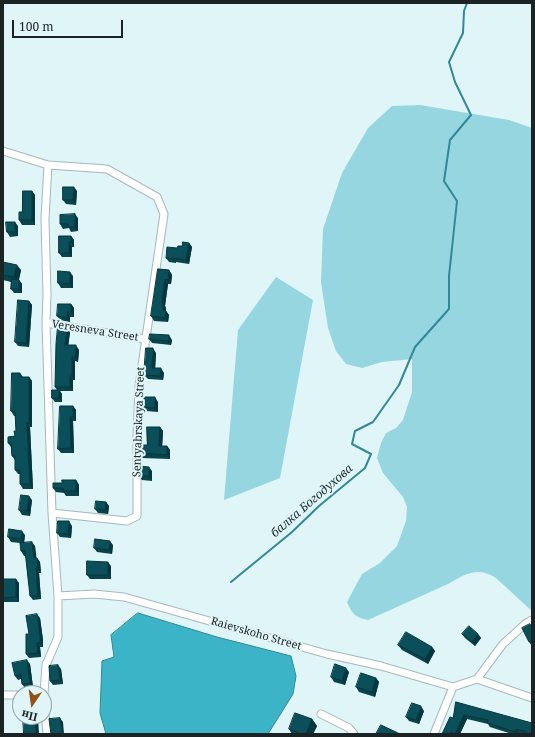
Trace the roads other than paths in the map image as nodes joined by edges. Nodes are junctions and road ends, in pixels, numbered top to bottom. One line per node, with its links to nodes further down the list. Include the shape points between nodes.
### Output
1 (3, 151): 2 (street)
2 (48, 165): 3 (street, via 45,219); 4 (street, Sentyabrskaya Street, via 107,169 157,197 164,214)
3 (46, 323): 4 (street, Veresneva Street); 5 (street)
4 (145, 339): 5 (street, Sentyabrskaya Street, via 139,386 137,516 127,521)
5 (52, 513): 6 (street)
6 (58, 596): 9 (street, via 58,637 46,665); 10 (street, Raievskoho Street, via 94,594 124,597)
7 (532, 620): 8 (street, via 503,644)
8 (477, 679): 10 (street); 11 (street)
9 (45, 685)
10 (453, 687): 14 (street)
11 (532, 698)
12 (321, 714): 13 (street, via 349,728)
13 (354, 734)
14 (434, 734)

